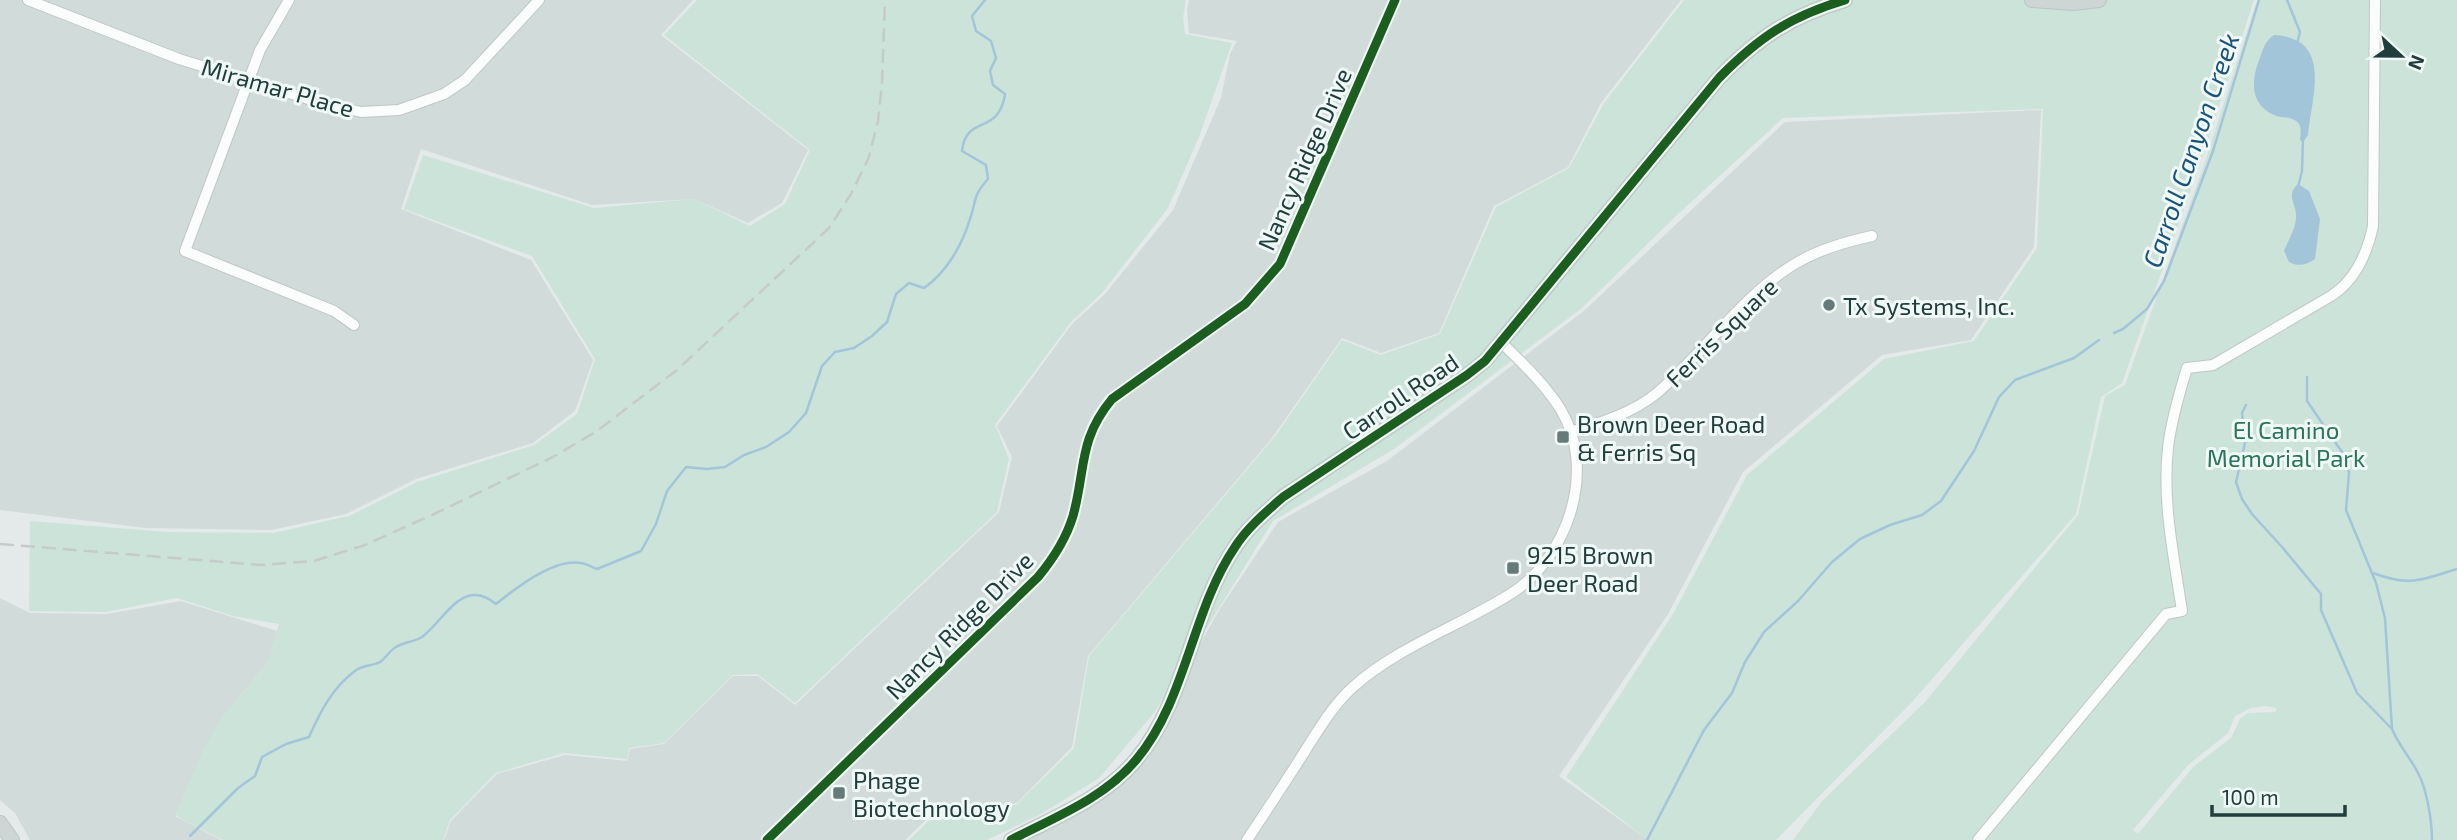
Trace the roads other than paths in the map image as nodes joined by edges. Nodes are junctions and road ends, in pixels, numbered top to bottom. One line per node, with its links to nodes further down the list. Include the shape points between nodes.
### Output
1 (28, 0): 9 (street, Miramar Place)
2 (289, 0): 9 (street)
3 (539, 0): 9 (street, Miramar Place, via 465,80 444,94 406,108 361,112)
4 (1395, 0): 16 (street, Nancy Ridge Drive, via 1280,264 1245,304 1112,399 1086,443 1073,516 1051,561)
5 (1846, 0): 12 (main road, Carroll Road, via 1781,25 1744,52)
6 (2032, 0): 7 (main road)
7 (2099, 0)
8 (2375, 0): 19 (street, via 2373,226 2359,267 2331,296 2213,365 2187,368 2166,464 2168,518 2182,611 2166,614)
9 (247, 81): 11 (street, via 185,251 334,311)
10 (1872, 236): 13 (street, Ferris Square, via 1823,249 1792,265 1764,286 1657,394 1632,410)
11 (354, 325)
12 (1502, 343): 13 (street, via 1542,383); 17 (main road, Carroll Road, via 1467,375 1283,497 1243,535 1219,576 1170,704 1135,761 1092,799)
13 (1570, 432): 18 (street, via 1575,495 1567,526 1550,557 1513,592 1380,666 1351,689 1328,716)
14 (0, 823): 15 (main road)
15 (12, 840)
16 (767, 840)
17 (1011, 840)
18 (1247, 840)
19 (1978, 840)

